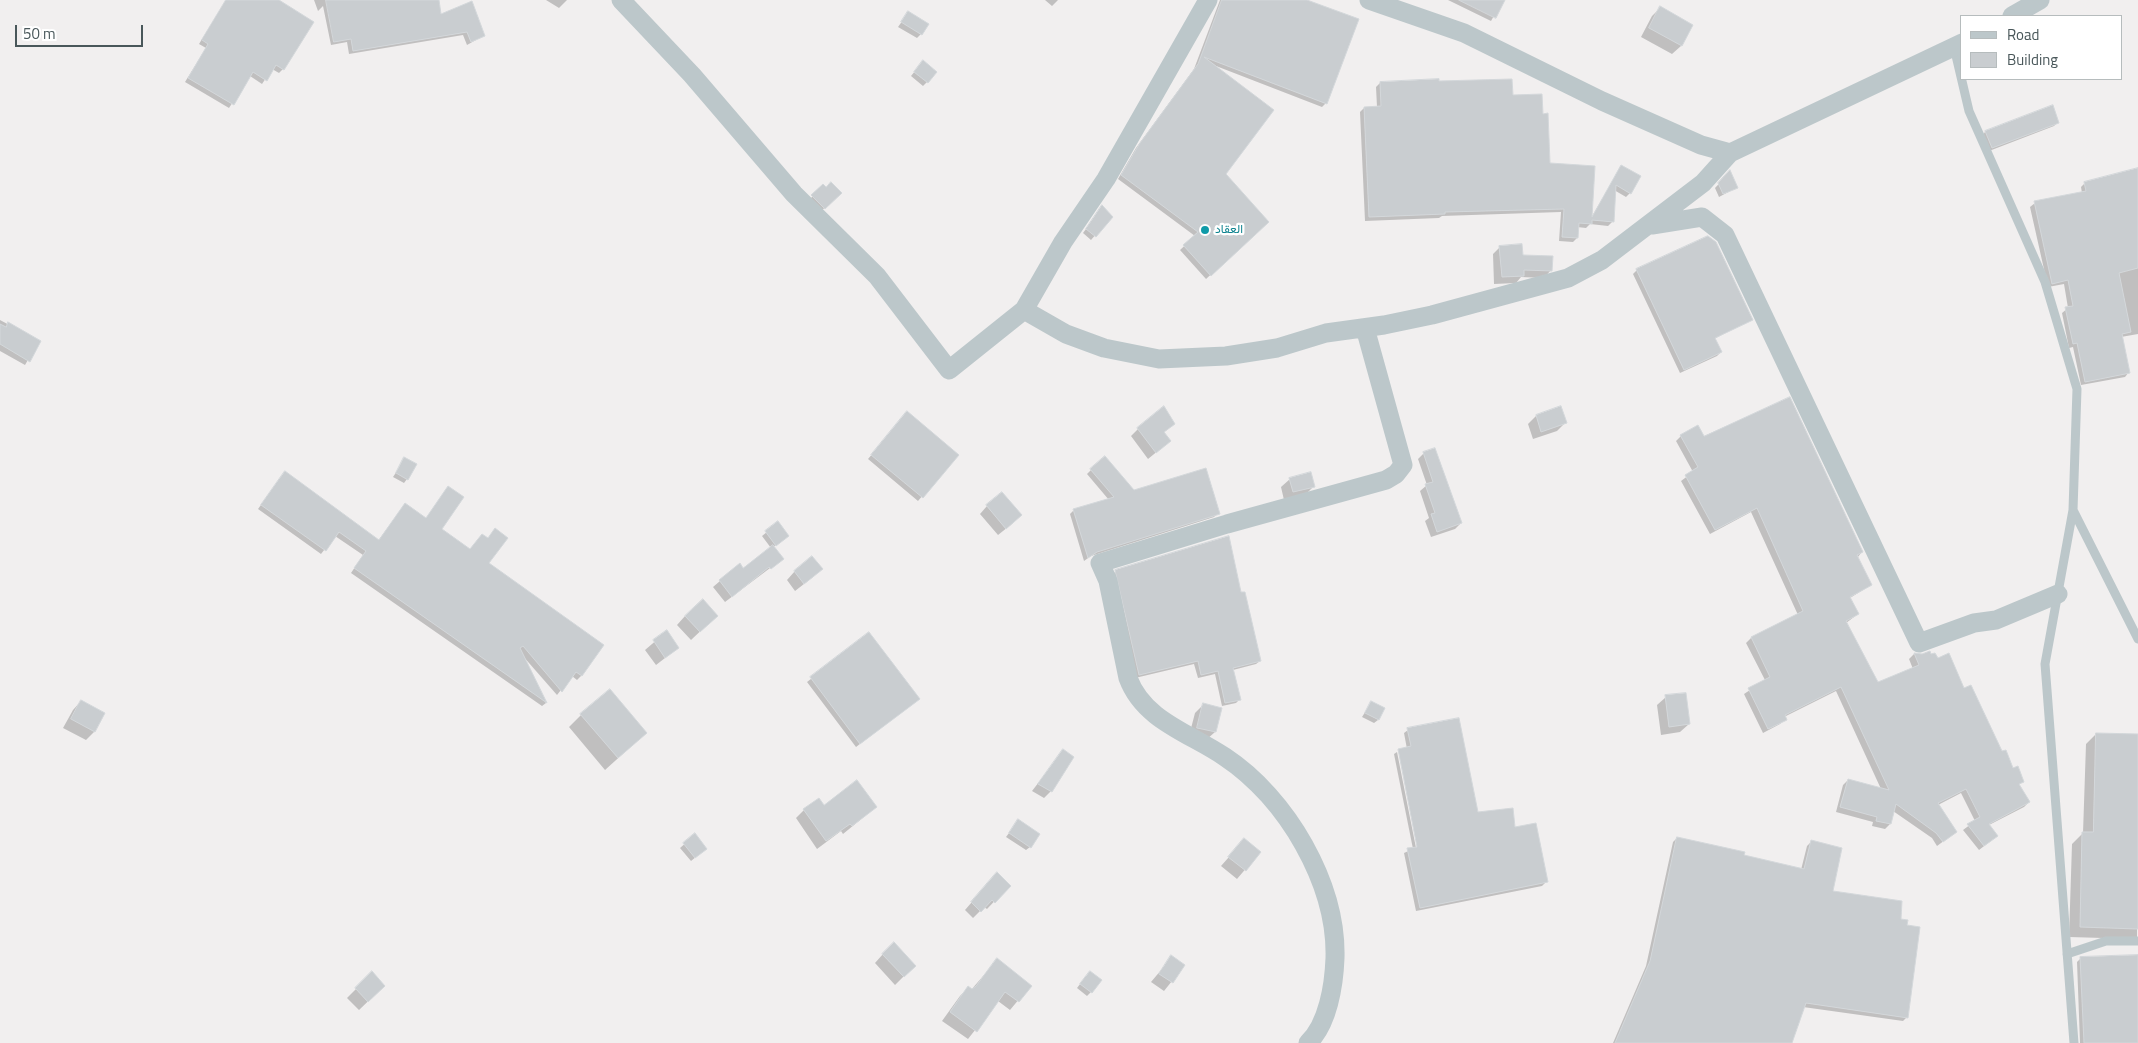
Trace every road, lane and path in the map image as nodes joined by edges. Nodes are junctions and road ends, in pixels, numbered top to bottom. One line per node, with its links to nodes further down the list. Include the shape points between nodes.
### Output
1 (621, 0): 10 (street, via 692,75 794,194 877,276 949,370)
2 (1208, 0): 10 (street, via 1106,179 1063,242)
3 (1369, 0): 8 (street, via 1464,33 1602,101 1701,145)
4 (2040, 0): 5 (street)
5 (2014, 15)
6 (1958, 45): 8 (street)
7 (1964, 80): 12 (lane, via 1969,111 2045,282 2077,389)
8 (1730, 153): 9 (street, via 1703,183)
9 (1648, 225): 11 (street, via 1602,260 1568,278 1432,315); 13 (street, via 1702,217 1725,235 1919,643 1974,623 1996,620)
10 (1024, 310): 11 (street, via 1066,334 1104,348 1159,358 1226,356)
11 (1366, 328): 17 (street, via 1403,465 1396,474 1386,480 1100,563 1108,581 1134,693 1144,707 1226,757 1264,789 1286,815 1310,859 1329,903 1336,940 1328,1002 1319,1029)
12 (2073, 510): 13 (lane); 14 (lane)
13 (2058, 594): 16 (lane, via 2045,664)
14 (2138, 639)
15 (2138, 941): 16 (lane, via 2106,941)
16 (2068, 954): 18 (lane)
17 (1308, 1043)
18 (2074, 1043)

